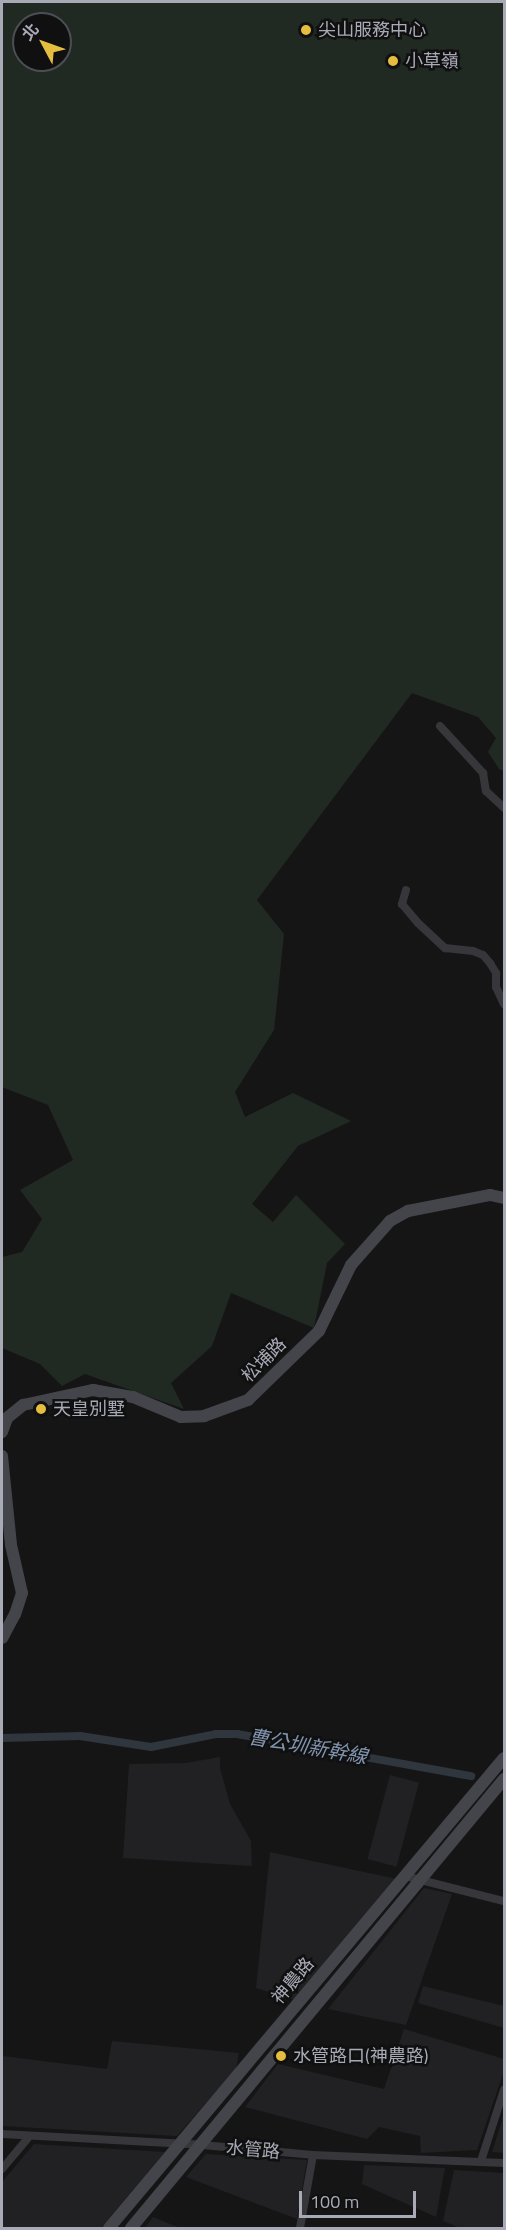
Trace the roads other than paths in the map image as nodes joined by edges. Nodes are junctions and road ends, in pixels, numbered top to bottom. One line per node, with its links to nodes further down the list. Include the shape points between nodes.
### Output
1 (440, 726): 2 (street, via 483,774 486,791)
2 (504, 808)
3 (406, 890): 4 (street, via 402,904 445,948 473,951 490,963)
4 (504, 1004)
5 (504, 1198): 6 (street, 松埔路, via 490,1195 408,1211 390,1221 351,1265 319,1330 248,1400 204,1416 180,1417 133,1397 93,1390 22,1405 7,1418)
6 (2, 1432)
7 (2, 1456): 8 (street, via 11,1545 22,1593)
8 (2, 1638)
9 (504, 1758): 11 (street, 神農路)
10 (504, 1779): 12 (street, 神農路)
11 (405, 1876): 12 (street); 18 (street, 神農路)
12 (421, 1880): 13 (street); 17 (street, 神農路)
13 (504, 1901)
14 (504, 2090): 20 (street)
15 (2, 2134): 16 (street, 水管路)
16 (28, 2138): 18 (street, 水管路); 22 (street)
17 (202, 2145): 18 (street, 水管路); 19 (street, 水管路); 24 (street, 神農路)
18 (178, 2146): 23 (street, 神農路)
19 (313, 2155): 20 (street, 水管路); 25 (street)
20 (481, 2161): 21 (street, 水管路)
21 (504, 2163)
22 (2, 2169)
23 (112, 2225): 24 (street)
24 (132, 2228)
25 (300, 2229)

